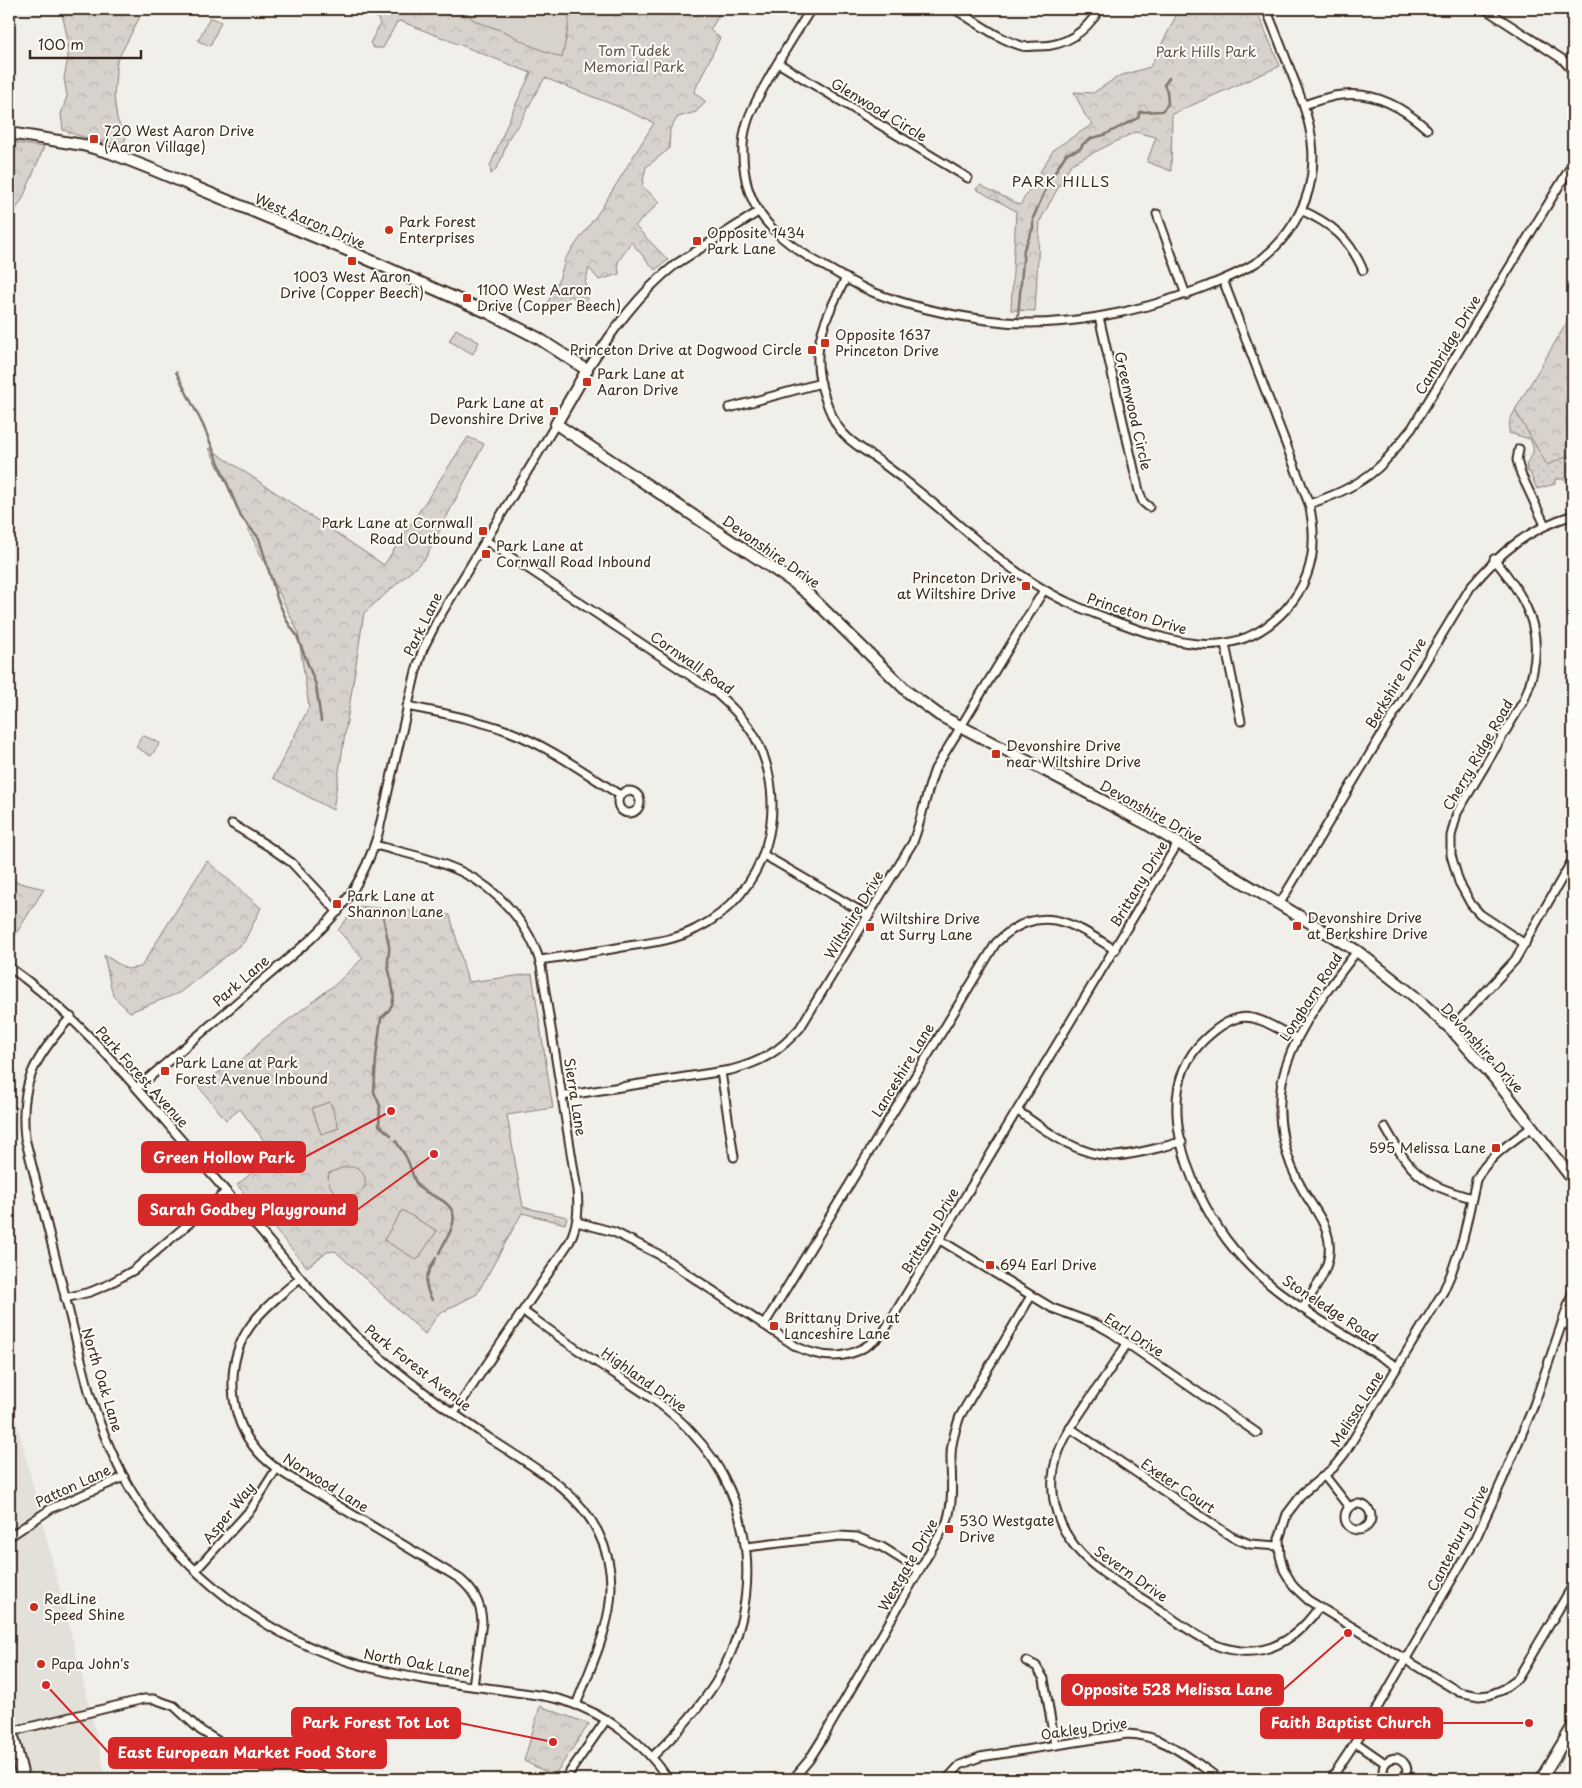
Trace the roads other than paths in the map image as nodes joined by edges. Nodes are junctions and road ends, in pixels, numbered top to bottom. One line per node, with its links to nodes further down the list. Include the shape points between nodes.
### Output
1 (811, 9): 6 (street)
2 (954, 9): 3 (street, via 1023,46 1063,43 1081,32)
3 (1100, 9)
4 (1266, 9): 8 (street)
5 (1485, 9): 7 (street, via 1562,59)
6 (778, 63): 12 (street, Glenwood Circle); 14 (street, via 755,104 744,139 745,176)
7 (1573, 71)
8 (1304, 105): 9 (street, via 1342,95 1370,95 1399,107); 13 (street, via 1311,132 1313,166)
9 (1427, 129)
10 (9, 133): 21 (street, West Aaron Drive, via 83,145 149,168 491,314 538,338)
11 (1573, 163): 26 (street, Cambridge Drive, via 1412,428 1368,476 1338,494)
12 (968, 178)
13 (1301, 210): 16 (street, via 1335,229 1356,255); 18 (street, via 1287,234 1263,257)
14 (758, 212): 17 (street, via 780,237); 21 (street, Park Lane, via 664,274 632,305)
15 (1157, 214): 19 (street)
16 (1363, 270)
17 (846, 278): 20 (street, via 877,294 924,308 988,320 1071,321); 22 (street, Princeton Drive, via 828,311 818,341)
18 (1222, 280): 19 (street); 26 (street, Princeton Drive)
19 (1186, 295): 20 (street)
20 (1099, 317): 27 (street, Greenwood Circle, via 1139,491)
21 (587, 370): 24 (street, Park Lane)
22 (821, 383): 23 (street); 32 (street, Princeton Drive, via 832,416 844,436)
23 (729, 408)
24 (556, 424): 30 (street, Park Lane); 36 (street, Devonshire Drive, via 793,582 915,698)
25 (1519, 450): 29 (street, via 1517,460 1521,474)
26 (1309, 504): 33 (street, Princeton Drive, via 1314,548 1297,595 1265,627 1244,639)
27 (1149, 507)
28 (1573, 515): 29 (street, Berkshire Drive)
29 (1545, 526): 31 (street, Berkshire Drive, via 1525,536)
30 (485, 540): 34 (street, Park Lane, via 430,635 416,671); 41 (street, Cornwall Road, via 715,692 733,708 755,736 769,775 773,810)
31 (1494, 560): 43 (street, Berkshire Drive, via 1454,611); 46 (street, Cherry Ridge Road, via 1520,592 1530,615 1535,638 1535,664 1524,700 1457,813 1450,855 1458,882 1471,904 1480,914)
32 (1044, 590): 33 (street, Princeton Drive, via 1079,608 1143,632 1178,642); 36 (street, Wiltshire Drive)
33 (1225, 644): 35 (street)
34 (408, 706): 37 (street, via 520,736 560,756); 40 (street, Park Lane)
35 (1241, 721)
36 (961, 727): 39 (street, Devonshire Drive); 45 (street, Wiltshire Drive, via 935,769 913,842)
37 (620, 795)
38 (232, 824): 44 (street, via 292,863)
39 (1178, 843): 43 (street, Devonshire Drive); 47 (street, Brittany Drive)
40 (375, 845): 44 (street, Park Lane, via 363,874); 49 (street, Sierra Lane, via 443,864 485,886 498,896 521,924)
41 (764, 854): 45 (street); 49 (street, Cornwall Road, via 752,880 739,897 696,929 658,942)
42 (1573, 859): 46 (street)
43 (1280, 903): 48 (street, Devonshire Drive)
44 (338, 912): 55 (street, Park Lane, via 311,939)
45 (869, 916): 54 (street, Wiltshire Drive, via 800,1028 789,1040 764,1059)
46 (1525, 944): 52 (street, via 1504,974)
47 (1114, 950): 57 (street, Brittany Drive); 74 (street, Lanceshire Lane, via 1080,928 1053,920 1032,921 1018,926 996,942)
48 (1356, 951): 52 (street, Devonshire Drive); 53 (street, Longbarn Road)
49 (540, 960): 56 (street, Sierra Lane)
50 (9, 967): 51 (street, Park Forest Avenue)
51 (71, 1018): 55 (street, Park Forest Avenue); 70 (street, North Oak Lane, via 38,1059 30,1075 23,1111 25,1138)
52 (1451, 1030): 59 (street, Devonshire Drive)
53 (1296, 1038): 60 (street, Stoneledge Road, via 1254,1018 1244,1017 1220,1025 1191,1055 1183,1072 1176,1103); 71 (street, Longbarn Road, via 1282,1083 1280,1125 1286,1153 1304,1192 1324,1222 1330,1248 1325,1271)
54 (720, 1072): 56 (street, Wiltshire Drive); 61 (street)
55 (136, 1088): 63 (street, Park Forest Avenue)
56 (562, 1096): 65 (street, Sierra Lane, via 577,1190)
57 (1018, 1111): 60 (street, via 1067,1143 1095,1154 1126,1155); 66 (street, Brittany Drive)
58 (1384, 1127): 64 (street, via 1409,1166 1425,1180)
59 (1532, 1127): 62 (street, Devonshire Drive); 64 (street, Melissa Lane, via 1481,1170)
60 (1182, 1142): 71 (street, Stoneledge Road, via 1202,1199 1226,1238 1263,1279)
61 (734, 1157)
62 (1573, 1180)
63 (226, 1192): 67 (street, Park Forest Avenue); 70 (street, via 134,1270 107,1286)
64 (1472, 1198): 77 (street, Melissa Lane, via 1451,1274)
65 (577, 1222): 72 (street, Sierra Lane, via 570,1241); 74 (street, Brittany Drive, via 614,1232 658,1254)
66 (940, 1240): 69 (street, Earl Drive); 74 (street, Brittany Drive, via 882,1333 864,1348 843,1356 821,1356 797,1347)
67 (300, 1278): 78 (street, Park Forest Avenue, via 367,1347); 81 (street, Norwood Lane, via 251,1325 244,1336 234,1370 238,1418 258,1452)
68 (1573, 1291): 73 (street, Canterbury Drive)
69 (1031, 1296): 76 (street, Earl Drive, via 1062,1314 1098,1325); 89 (street, Westgate Drive, via 960,1416 951,1453 952,1508)
70 (65, 1298): 83 (street, North Oak Lane, via 100,1427)
71 (1303, 1308): 77 (street, Stoneledge Road)
72 (523, 1311): 78 (street, Sierra Lane); 87 (street, Highland Drive, via 669,1411 692,1432 723,1474 737,1506)
73 (1562, 1324): 75 (street); 92 (street, Canterbury Drive, via 1534,1405 1479,1530)
74 (764, 1325)
75 (1573, 1327)
76 (1127, 1344): 79 (street, Severn Drive); 80 (street, Earl Drive)
77 (1398, 1367): 82 (street, Melissa Lane, via 1345,1453)
78 (454, 1413): 95 (street, Park Forest Avenue, via 573,1497 600,1534 610,1567 610,1614)
79 (1070, 1428): 86 (street, Exeter Court, via 1232,1537 1250,1544); 91 (street, Severn Drive, via 1056,1462 1054,1501 1068,1536 1094,1565 1204,1639 1225,1649 1256,1651 1278,1645 1304,1627)
80 (1257, 1432)
81 (277, 1468): 88 (street, Asper Way, via 251,1509); 94 (street, Norwood Lane, via 460,1578 468,1586 477,1597 482,1616)
82 (1324, 1476): 84 (street); 86 (street, Melissa Lane, via 1287,1514)
83 (124, 1477): 85 (street, Patton Lane, via 52,1508); 88 (street, North Oak Lane, via 148,1516)
84 (1349, 1507)
85 (9, 1537)
86 (1279, 1546): 91 (street, Melissa Lane, via 1284,1570 1294,1587)
87 (746, 1547): 89 (street, via 840,1536 857,1537 882,1547); 101 (street, Highland Drive, via 746,1596 739,1630 726,1663 697,1708)
88 (196, 1570): 94 (street, North Oak Lane, via 255,1618 309,1647 380,1671)
89 (919, 1570): 107 (street, Westgate Drive, via 824,1736)
90 (1573, 1585): 92 (street, Melissa Lane, via 1522,1672 1502,1690 1479,1696 1459,1692)
91 (1319, 1606): 92 (street, Melissa Lane)
92 (1406, 1659): 99 (street, Canterbury Drive)
93 (1026, 1661): 100 (street, via 1036,1666 1044,1679)
94 (474, 1686): 95 (street, North Oak Lane, via 548,1697)
95 (576, 1705): 96 (street, North Oak Lane)
96 (606, 1720): 101 (street, North Oak Lane); 105 (street)
97 (1573, 1726): 113 (street)
98 (10, 1729): 103 (main road); 104 (street, via 154,1699 174,1706 200,1730 218,1741)
99 (1355, 1742): 102 (street); 110 (street, Canterbury Drive)
100 (1055, 1745): 108 (street, Oakley Drive, via 980,1757 960,1765); 109 (street, Oakley Drive, via 1142,1734 1166,1743)
101 (652, 1757): 106 (street, North Oak Lane)
102 (1385, 1763): 111 (street, via 1383,1772); 112 (street, via 1397,1758 1404,1763 1407,1771)
103 (23, 1779)
104 (331, 1779)
105 (565, 1779)
106 (668, 1779)
107 (793, 1779)
108 (947, 1779)
109 (1220, 1779)
110 (1330, 1779)
111 (1387, 1779)
112 (1403, 1779)
113 (1541, 1779)

